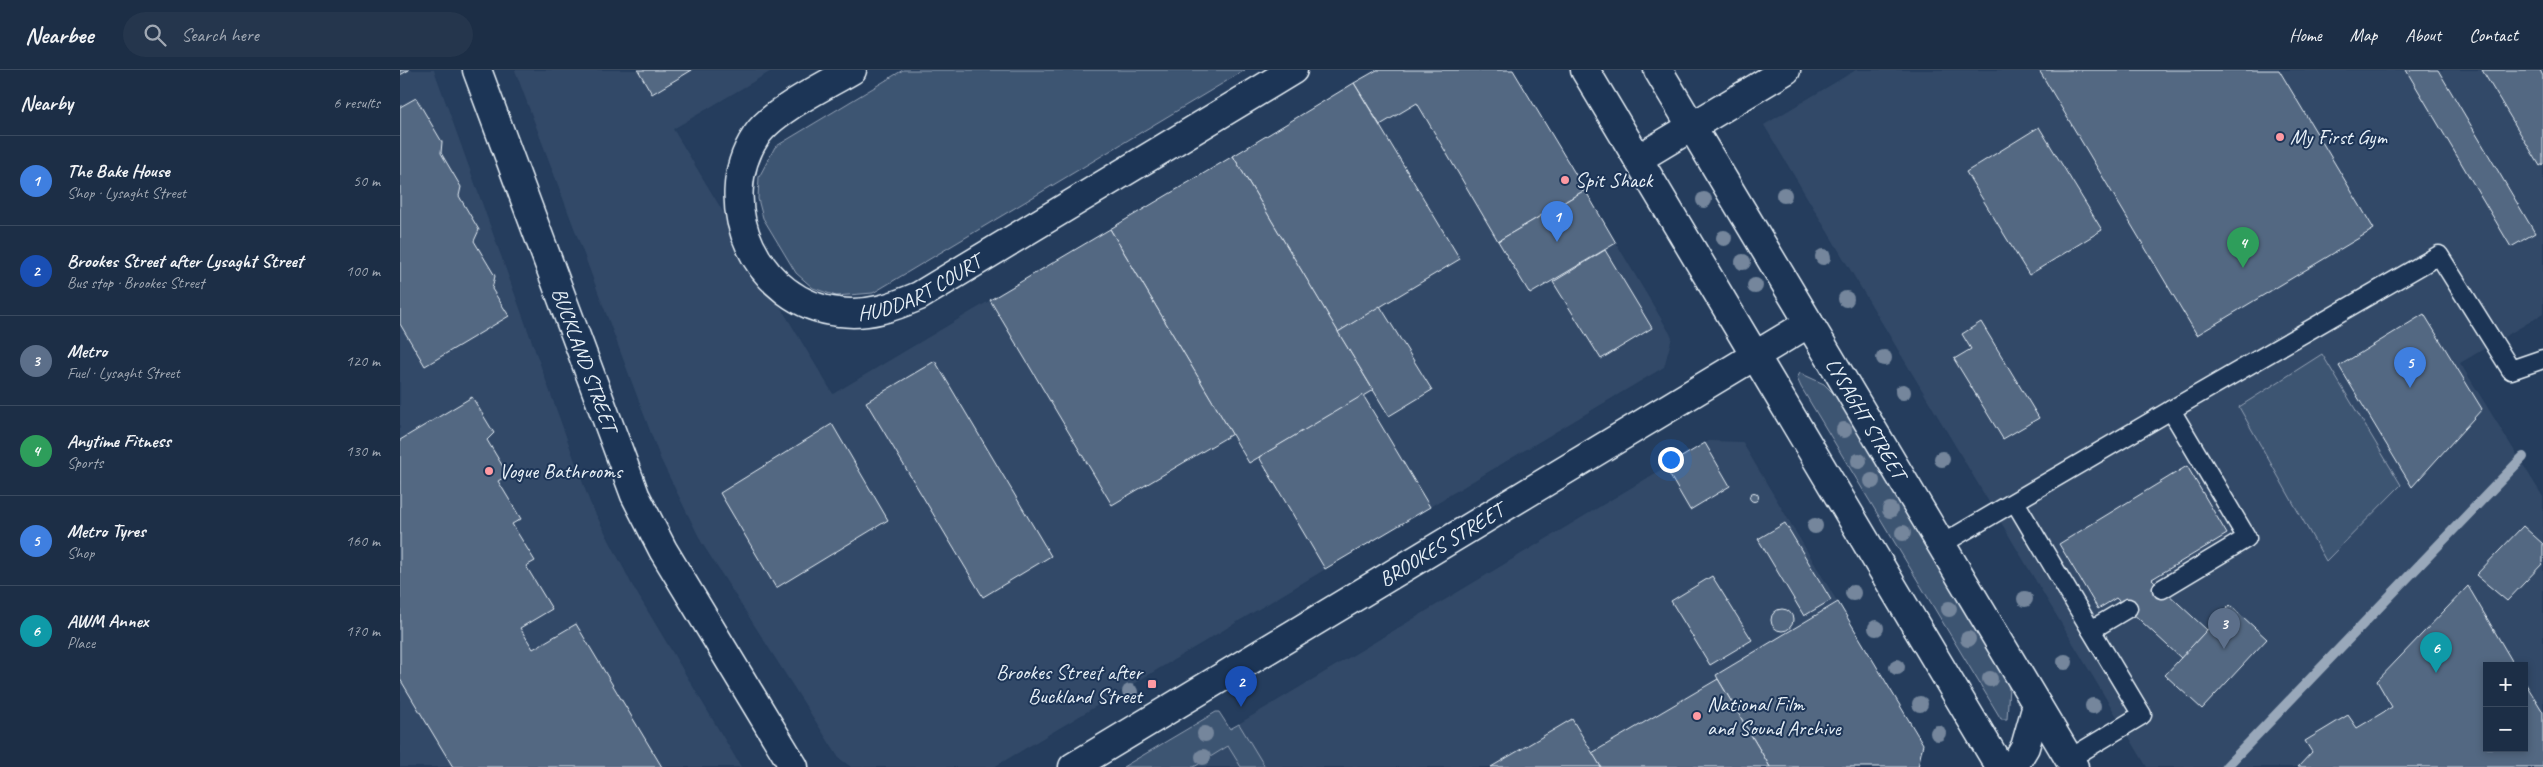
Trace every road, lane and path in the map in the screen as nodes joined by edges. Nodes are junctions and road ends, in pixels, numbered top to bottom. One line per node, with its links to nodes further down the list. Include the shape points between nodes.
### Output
1 (477, 70): 20 (street, BUCKLAND STREET, via 635,495 663,550)
2 (852, 70): 3 (street, HUDDART COURT, via 784,110 756,135 745,158 738,200 742,228 752,253 770,277 793,296 814,307 864,313 890,308 919,296)
3 (1293, 70)
4 (1585, 70): 8 (street)
5 (1658, 70): 7 (street, LYSAGHT STREET)
6 (1786, 70): 7 (street)
7 (1692, 126): 8 (street); 9 (street, LYSAGHT STREET)
8 (1638, 159): 10 (street)
9 (1809, 322): 10 (street, BROOKES STREET); 14 (street, LYSAGHT STREET)
10 (1755, 355): 21 (street, BROOKES STREET); 22 (street)
11 (2543, 359): 12 (lane, via 2511,370 2439,255)
12 (2171, 410): 13 (lane); 15 (lane, via 2247,538)
13 (2015, 502): 14 (lane); 17 (lane)
14 (1942, 544): 18 (street, LYSAGHT STREET)
15 (2162, 589)
16 (2128, 608): 17 (lane)
17 (2091, 630): 19 (lane, via 2142,715)
18 (2037, 705): 19 (street, LYSAGHT STREET); 23 (street, via 2025,747)
19 (2072, 763)
20 (794, 767)
21 (1073, 767)
22 (2000, 767)
23 (2013, 767)

